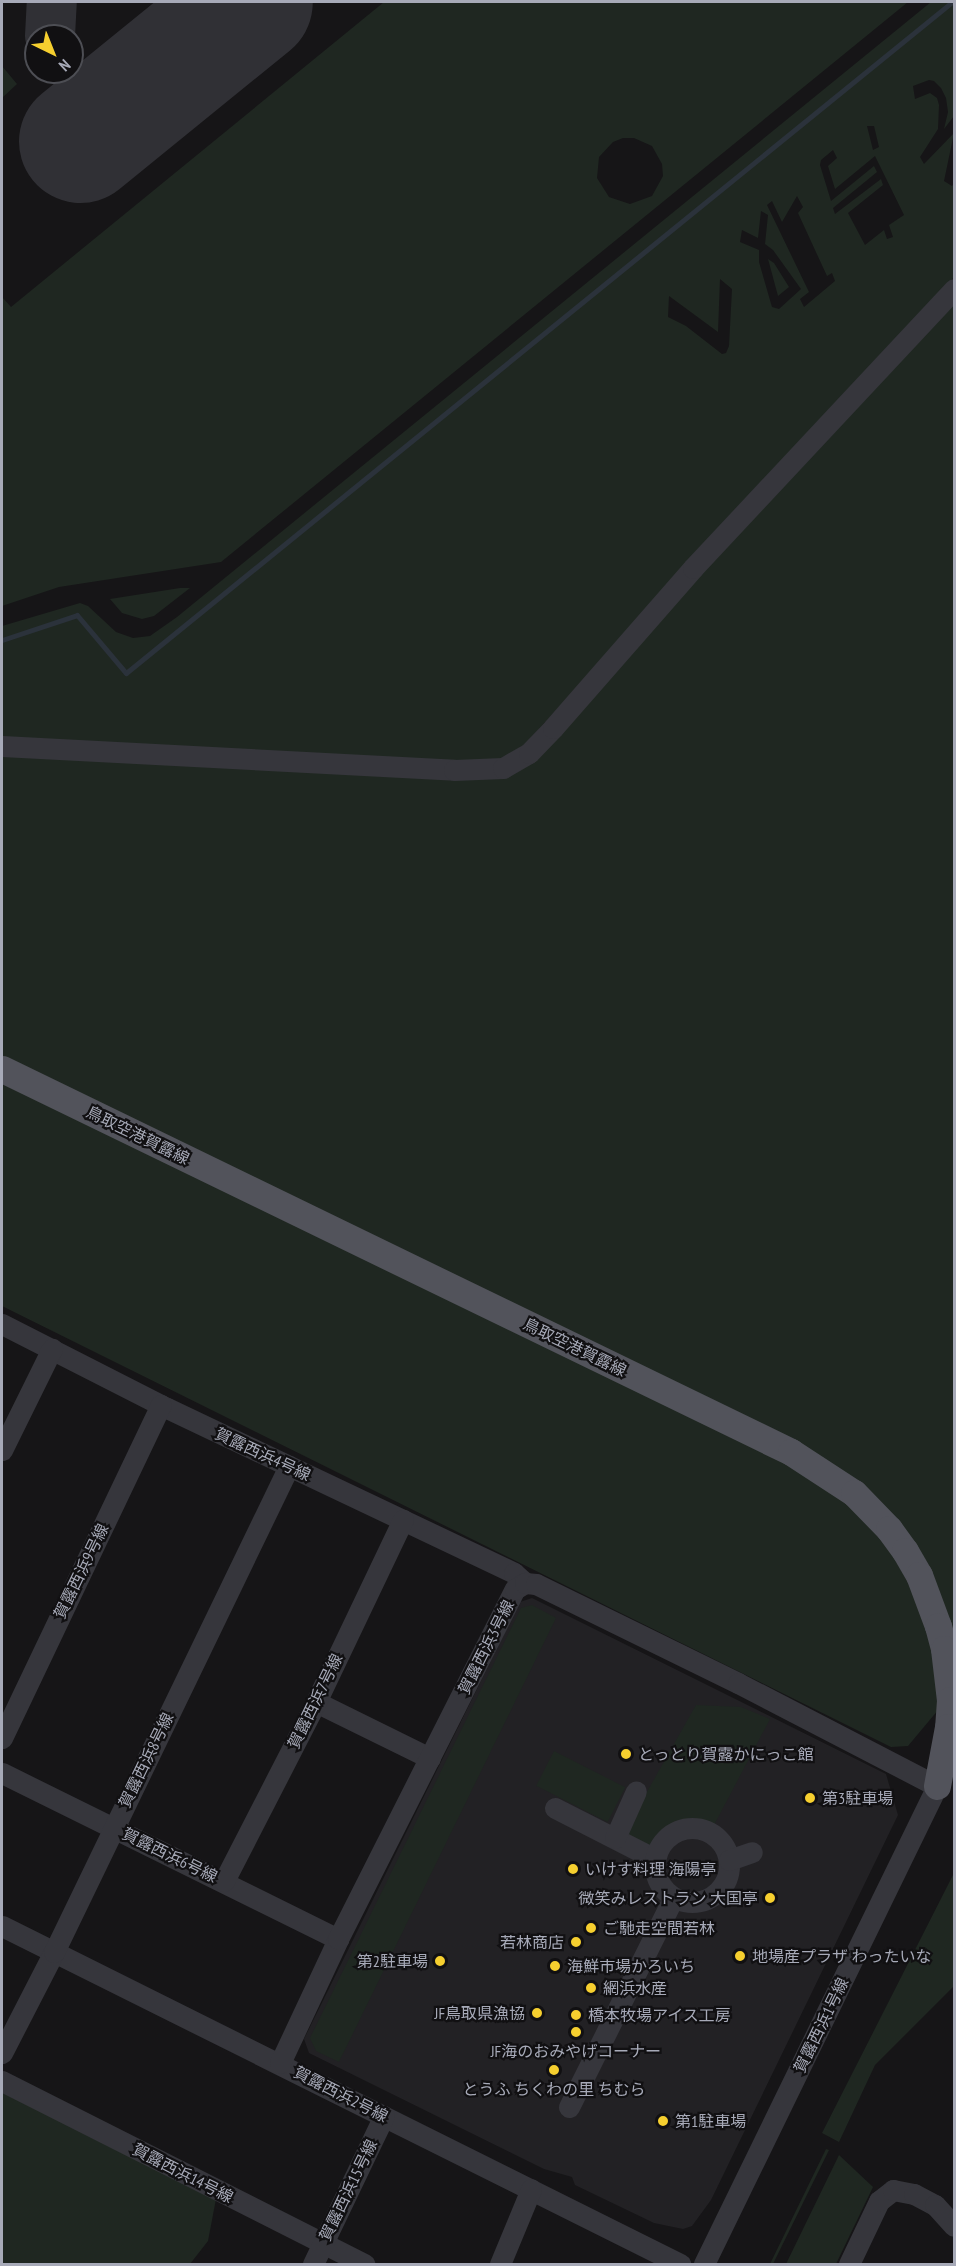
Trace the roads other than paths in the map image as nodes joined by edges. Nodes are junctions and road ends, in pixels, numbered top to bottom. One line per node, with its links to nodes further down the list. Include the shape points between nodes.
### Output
1 (954, 289): 2 (street, via 693,568 553,728 529,753 503,768 454,770)
2 (2, 746)
3 (2, 1069): 15 (main road, 鳥取空港賀露線, via 783,1449 854,1493 890,1529 905,1551 919,1575 938,1626 950,1700)
4 (2, 1324): 5 (street, 賀露西浜4号線)
5 (52, 1349): 6 (street, 賀露西浜4号線); 7 (street)
6 (161, 1405): 8 (street, 賀露西浜4号線); 12 (street, 賀露西浜9号線)
7 (2, 1450)
8 (289, 1466): 9 (street, 賀露西浜4号線); 18 (street, 賀露西浜8号線)
9 (403, 1520): 10 (street, 賀露西浜4号線, via 514,1573); 11 (street, 賀露西浜7号線)
10 (525, 1582): 13 (street, 賀露西浜3号線, via 514,1589); 15 (street, 賀露西浜3号線, via 684,1656)
11 (316, 1702): 13 (street); 23 (street, 賀露西浜7号線)
12 (2, 1738)
13 (430, 1758): 26 (street, 賀露西浜3号線)
14 (2, 1773): 18 (street, 賀露西浜6号線)
15 (937, 1786): 40 (street, 賀露西浜1号線)
16 (636, 1791): 19 (street)
17 (555, 1808): 19 (street)
18 (113, 1828): 23 (street, 賀露西浜6号線); 27 (street, 賀露西浜8号線)
19 (615, 1838): 21 (street)
20 (752, 1852): 22 (street)
21 (655, 1859): 22 (street, via 670,1834 693,1827 716,1835); 24 (street, via 657,1879)
22 (729, 1860): 24 (street, via 727,1880 710,1898 692,1902)
23 (225, 1881): 26 (street, 賀露西浜6号線)
24 (673, 1898): 31 (street)
25 (2, 1926): 27 (street, 賀露西浜2号線)
26 (338, 1940): 29 (street, 賀露西浜3号線)
27 (54, 1952): 28 (street, 賀露西浜8号線); 29 (street, 賀露西浜2号線)
28 (2, 2053)
29 (280, 2063): 32 (street, 賀露西浜2号線)
30 (2, 2081): 35 (street, 賀露西浜14号線)
31 (569, 2107)
32 (384, 2115): 33 (street, 賀露西浜2号線); 35 (street, 賀露西浜15号線)
33 (531, 2189): 38 (street); 39 (street, 賀露西浜2号線)
34 (954, 2226): 41 (street, via 935,2205 914,2194 893,2190 879,2201)
35 (322, 2244): 36 (street, 賀露西浜15号線); 37 (street, 賀露西浜14号線)
36 (313, 2265)
37 (364, 2265)
38 (500, 2265)
39 (680, 2265)
40 (704, 2265)
41 (849, 2265)

